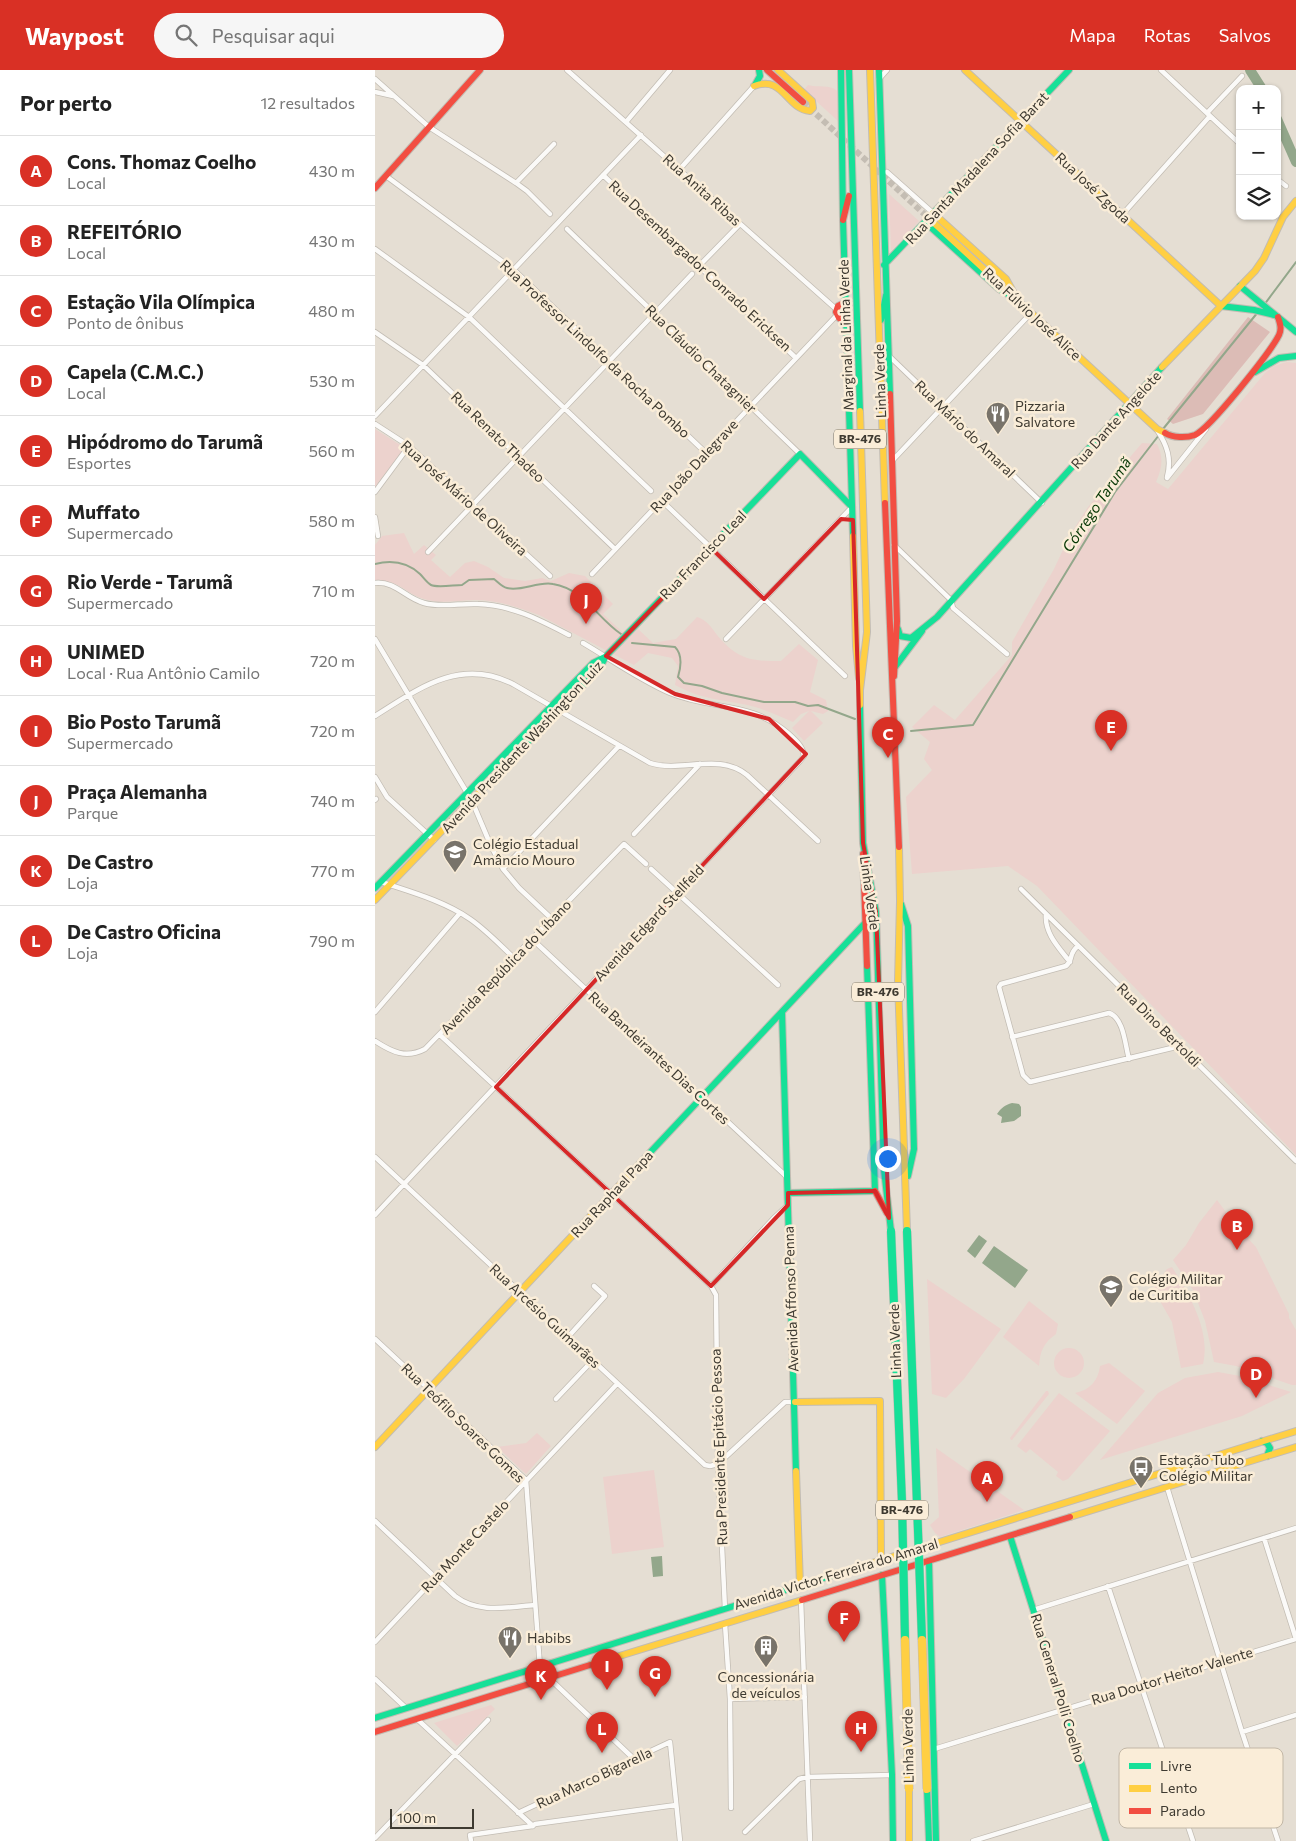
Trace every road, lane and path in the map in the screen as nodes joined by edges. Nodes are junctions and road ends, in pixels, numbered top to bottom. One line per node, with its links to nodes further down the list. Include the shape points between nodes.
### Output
1 (480, 70): 25 (main road)
2 (567, 70): 23 (street, Rua Anita Ribas)
3 (670, 70): 23 (street)
4 (759, 70): 18 (main road, via 761,76)
5 (767, 70): 21 (main road)
6 (778, 70): 18 (main road, via 812,101 814,104 810,111 803,110 773,83)
7 (841, 70): 42 (main road, Marginal da Linha Verde)
8 (849, 70): 36 (main road, Linha Verde / BR-476)
9 (870, 70): 66 (main road, Linha Verde / BR-476)
10 (879, 70): 17 (main road)
11 (887, 70): 17 (street)
12 (965, 70): 24 (main road, Rua José Zgoda)
13 (1069, 70): 24 (main road, Rua Santa Madalena Sofia Barat)
14 (1161, 70): 22 (street)
15 (1242, 76): 22 (street)
16 (375, 79): 20 (street)
17 (879, 79): 49 (main road)
18 (755, 86): 29 (street)
19 (375, 92): 20 (street)
20 (394, 96): 25 (street)
21 (803, 102)
22 (1209, 115): 27 (street); 41 (street)
23 (626, 122): 26 (street, Rua Anita Ribas)
24 (1020, 122): 40 (main road, Rua Santa Madalena Sofia Barat); 41 (main road, Rua José Zgoda)
25 (429, 127): 32 (main road); 34 (street)
26 (641, 135): 29 (street, Rua Anita Ribas); 31 (street)
27 (1236, 140)
28 (554, 144): 34 (street)
29 (679, 170): 44 (street, Rua Anita Ribas)
30 (887, 172): 40 (street)
31 (603, 175): 48 (street, Rua Desembargador Conrado Ericksen); 50 (street)
32 (386, 176): 37 (main road); 50 (street, Rua Professor Lindolfo da Rocha Pombo)
33 (1281, 182): 35 (street)
34 (516, 183): 39 (street)
35 (1285, 186)
36 (851, 187): 42 (main road); 118 (main road, Linha Verde / BR-476, via 866,623)
37 (375, 188)
38 (1296, 202): 52 (main road, Rua Dante Angelote, via 1279,224 1260,265)
39 (550, 214)
40 (933, 214): 43 (main road, Rua Santa Madalena Sofia Barat); 54 (main road, via 1006,279)
41 (1122, 215): 56 (main road, Rua José Zgoda)
42 (843, 220): 55 (main road, Marginal da Linha Verde)
43 (925, 222): 49 (main road, Rua Santa Madalena Sofia Barat); 54 (main road, via 999,289)
44 (740, 224): 48 (street); 58 (street, Rua Anita Ribas)
45 (935, 224): 54 (main road, Rua Fúlvio José Alice)
46 (567, 230): 60 (street, Rua Cláudio Chatagnier)
47 (375, 249): 62 (street)
48 (699, 266): 69 (street, Rua Desembargador Conrado Ericksen)
49 (884, 266): 53 (main road)
50 (513, 270): 62 (street); 70 (street, Rua Professor Lindolfo da Rocha Pombo)
51 (692, 274): 60 (street)
52 (1240, 286): 56 (main road, Rua Dante Angelote); 57 (main road)
53 (886, 295): 66 (main road); 67 (main road)
54 (1016, 299): 59 (main road, Rua Fúlvio José Alice)
55 (846, 302): 58 (main road, via 840,304); 63 (main road, Marginal da Linha Verde)
56 (1221, 306): 57 (main road); 73 (main road, Rua Dante Angelote)
57 (1267, 311): 61 (main road)
58 (836, 312): 63 (main road); 69 (street, Rua João Dalegrave)
59 (1031, 313): 73 (main road, Rua Fúlvio José Alice); 76 (street)
60 (654, 314): 70 (street); 74 (street, Rua Cláudio Chatagnier)
61 (1277, 316): 65 (main road); 72 (main road, via 1281,326 1279,335)
62 (469, 317): 71 (street); 75 (street)
63 (847, 323): 86 (main road, Marginal da Linha Verde)
64 (375, 332): 71 (street, Rua Renato Thadeo)
65 (1296, 332)
66 (878, 334): 117 (main road, Linha Verde / BR-476)
67 (888, 355): 76 (street, Rua Mário do Amaral); 85 (main road)
68 (1296, 356): 72 (main road, via 1272,360)
69 (796, 358): 74 (street, Rua João Dalegrave)
70 (609, 361): 75 (street); 82 (street, Rua Professor Lindolfo da Rocha Pombo)
71 (423, 365): 77 (street); 84 (street, Rua Renato Thadeo)
72 (1248, 378): 78 (main road)
73 (1129, 404): 80 (main road, Rua Fúlvio José Alice); 91 (main road, Rua Dante Angelote)
74 (750, 406): 82 (street, Rua João Dalegrave); 83 (street, Rua Cláudio Chatagnier)
75 (565, 408): 84 (street); 88 (street)
76 (943, 408): 85 (street); 91 (street, Rua Mário do Amaral)
77 (375, 416)
78 (1212, 423): 80 (main road, via 1188,436); 80 (street, via 1167,478 1169,457)
79 (375, 424): 81 (street, Rua José Mário de Oliveira)
80 (1164, 436)
81 (409, 446): 89 (street); 92 (street, Rua José Mário de Oliveira)
82 (706, 453): 90 (street, Rua João Dalegrave)
83 (800, 454): 87 (main road, Rua Cláudio Chatagnier); 99 (main road, Rua Francisco Leal)
84 (518, 457): 92 (street); 100 (street, Rua Renato Thadeo)
85 (892, 462): 98 (main road)
86 (851, 488): 87 (main road, via 845,491); 93 (main road, Marginal da Linha Verde)
87 (836, 489): 93 (main road, Rua Cláudio Chatagnier)
88 (651, 491)
89 (375, 492)
90 (661, 500): 99 (street); 100 (street, Rua João Dalegrave)
91 (1042, 503): 106 (main road, Rua Dante Angelote)
92 (473, 505): 101 (street); 103 (street, Rua José Mário de Oliveira)
93 (852, 507): 95 (street); 96 (main road, Marginal da Linha Verde)
94 (375, 517): 97 (street)
95 (841, 519): 96 (street); 105 (street)
96 (853, 520): 118 (main road, Marginal da Linha Verde)
97 (378, 536)
98 (894, 546): 106 (street); 107 (main road)
99 (711, 548): 105 (street); 114 (main road, Rua Francisco Leal)
100 (615, 550): 102 (street, Rua João Dalegrave)
101 (428, 552)
102 (592, 574)
103 (550, 576)
104 (375, 583): 109 (street, via 391,584 426,604 478,604 513,610)
105 (765, 599): 111 (street); 116 (street)
106 (951, 600): 108 (main road, Rua Dante Angelote); 113 (street, via 953,608)
107 (897, 621): 108 (main road, via 902,637 909,638); 115 (main road)
108 (923, 630): 115 (main road, Rua Dante Angelote)
109 (569, 635)
110 (375, 639): 119 (street)
111 (726, 639)
112 (583, 643): 114 (street)
113 (1007, 654)
114 (606, 656): 120 (main road, Avenida Presidente Washington Luiz, via 593,662); 121 (main road, Avenida Presidente Washington Luiz, via 599,669); 127 (street, Avenida Edgard Stellfeld, via 675,694 769,719 800,745 803,752 800,761)
115 (894, 669): 117 (main road)
116 (845, 676)
117 (893, 688): 142 (main road, Linha Verde / BR-476)
118 (860, 690): 133 (main road, Linha Verde / BR-476)
119 (409, 696): 120 (street, via 432,682 480,675 505,680); 122 (street); 126 (street)
120 (551, 706): 121 (street); 126 (main road, Avenida Presidente Washington Luiz)
121 (558, 711): 123 (street); 128 (main road, Avenida Presidente Washington Luiz)
122 (375, 716)
123 (619, 746): 124 (street, via 657,765); 135 (street)
124 (700, 764): 127 (street, via 721,763 736,767); 130 (street)
125 (375, 777): 129 (street, via 387,797)
126 (467, 793): 128 (street); 129 (main road, Avenida Presidente Washington Luiz)
127 (768, 795): 132 (street); 140 (street, Avenida Edgard Stellfeld)
128 (471, 801): 131 (main road, Avenida Presidente Washington Luiz); 135 (street)
129 (427, 834): 131 (street); 137 (main road, Avenida Presidente Washington Luiz)
130 (634, 834)
131 (433, 840): 138 (main road, Avenida Presidente Washington Luiz)
132 (818, 841)
133 (863, 843): 146 (main road, Linha Verde); 174 (main road, Linha Verde / BR-476, via 876,912 884,1160)
134 (646, 864): 145 (street, Avenida República do Líbano, via 624,844)
135 (503, 869): 145 (street)
136 (651, 869): 140 (street)
137 (378, 885): 138 (street)
138 (390, 885): 141 (main road, Avenida Presidente Washington Luiz); 143 (street)
139 (1021, 889): 144 (street, Rua Dino Bertoldi)
140 (677, 893): 153 (street); 154 (street, Avenida Edgard Stellfeld)
141 (375, 900)
142 (901, 901): 168 (main road, Linha Verde / BR-476, via 898,982); 168 (main road, Linha Verde, via 908,926 914,1149)
143 (460, 913): 151 (street); 155 (street)
144 (1046, 914): 150 (street, Rua Dino Bertoldi); 152 (street, via 1048,931)
145 (552, 918): 147 (street, Avenida República do Líbano)
146 (866, 922): 148 (main road, Rua Raphael Papa); 149 (main road, Linha Verde)
147 (532, 939): 151 (street, Avenida República do Líbano); 154 (street, Rua Bandeirantes Dias Cortes)
148 (849, 941): 149 (main road, via 862,939); 156 (main road, Rua Raphael Papa)
149 (866, 945): 169 (main road, Linha Verde)
150 (1078, 946): 152 (street, via 1071,953); 160 (street, Rua Dino Bertoldi)
151 (514, 958): 157 (street, Avenida República do Líbano)
152 (1069, 962): 158 (street, via 1066,966 1001,984 999,987)
153 (778, 985)
154 (586, 990): 162 (street, Avenida Edgard Stellfeld); 163 (street, Rua Bandeirantes Dias Cortes)
155 (375, 1012)
156 (782, 1012): 163 (main road, Rua Raphael Papa); 166 (main road, Avenida Affonso Penna)
157 (440, 1035): 159 (street, Avenida República do Líbano, via 425,1049 408,1055 394,1053); 162 (street)
158 (1013, 1037): 161 (street, via 1023,1075 1030,1082); 161 (street, via 1109,1013 1117,1017)
159 (375, 1041)
160 (1180, 1046): 161 (street); 165 (street, Rua Dino Bertoldi)
161 (1129, 1059)
162 (495, 1087): 167 (street, Avenida Edgard Stellfeld); 171 (street)
163 (701, 1098): 166 (street, Rua Bandeirantes Dias Cortes); 171 (main road, Rua Raphael Papa)
164 (375, 1157): 167 (street, Rua Arcésio Guimarães)
165 (1296, 1160)
166 (787, 1177): 170 (main road, Avenida Affonso Penna)
167 (404, 1184): 173 (street, Avenida Edgard Stellfeld); 177 (street, Rua Arcésio Guimarães)
168 (906, 1188): 248 (main road, Linha Verde / BR-476, bridge)
169 (875, 1191): 170 (main road); 174 (main road)
170 (788, 1193): 172 (main road, Avenida Affonso Penna)
171 (611, 1194): 176 (street); 177 (main road, Rua Raphael Papa)
172 (788, 1205): 176 (street); 184 (main road, Avenida Affonso Penna)
173 (375, 1216)
174 (889, 1218): 247 (main road, Linha Verde / BR-476, bridge, via 902,1502)
175 (594, 1286): 178 (street, via 605,1296)
176 (711, 1286): 191 (street, Rua Presidente Epitácio Pessoa, via 716,1295)
177 (520, 1292): 178 (street, Rua Arcésio Guimarães); 182 (main road, Rua Raphael Papa)
178 (568, 1337): 180 (street, Rua Arcésio Guimarães)
179 (375, 1339): 182 (street, Rua Teófilo Soares Gomes)
180 (593, 1360): 181 (street, Rua Arcésio Guimarães); 183 (street)
181 (617, 1384): 191 (street, Rua Arcésio Guimarães, via 702,1463); 192 (street, Rua Monte Castelo)
182 (429, 1389): 188 (main road, Rua Raphael Papa); 192 (street, Rua Teófilo Soares Gomes)
183 (556, 1399)
184 (795, 1402): 191 (street, via 785,1402); 198 (main road, via 879,1401); 203 (main road, Avenida Affonso Penna)
185 (1296, 1431): 186 (main road, Avenida Victor Ferreira do Amaral)
186 (1286, 1434): 187 (main road, Avenida Victor Ferreira do Amaral); 189 (main road, via 1282,1442 1285,1447)
187 (1263, 1441): 190 (main road, via 1270,1448); 198 (main road, Avenida Victor Ferreira do Amaral)
188 (375, 1447)
189 (1293, 1449): 190 (main road, Avenida Victor Ferreira do Amaral)
190 (1267, 1456): 193 (main road, Avenida Victor Ferreira do Amaral)
191 (718, 1464): 207 (street, Rua Presidente Epitácio Pessoa)
192 (526, 1480): 202 (street, Rua Monte Castelo); 206 (street, Rua Teófilo Soares Gomes)
193 (1167, 1487): 196 (main road, Avenida Victor Ferreira do Amaral); 200 (street)
194 (375, 1521): 202 (street)
195 (1296, 1528): 197 (street)
196 (1010, 1536): 199 (main road, Avenida Victor Ferreira do Amaral); 208 (main road, Rua General Polli Coelho)
197 (1264, 1538): 200 (street); 210 (street)
198 (881, 1560): 203 (main road, Avenida Victor Ferreira do Amaral)
199 (929, 1561): 201 (main road, Avenida Victor Ferreira do Amaral); 229 (main road, Linha Verde)
200 (1190, 1561): 204 (street); 212 (street)
201 (882, 1575): 205 (main road, Avenida Victor Ferreira do Amaral); 232 (main road, Linha Verde)
202 (436, 1578): 206 (street, via 461,1601 476,1606); 211 (street, Rua Monte Castelo)
203 (800, 1586): 207 (main road, Avenida Victor Ferreira do Amaral)
204 (1108, 1586): 208 (street); 216 (street)
205 (801, 1600): 209 (main road, Avenida Victor Ferreira do Amaral); 217 (street)
206 (535, 1605): 213 (street, Rua Teófilo Soares Gomes)
207 (725, 1609): 213 (main road, Avenida Victor Ferreira do Amaral)
208 (1033, 1610): 220 (main road, Rua General Polli Coelho)
209 (725, 1624): 214 (main road, Avenida Victor Ferreira do Amaral); 218 (street)
210 (1296, 1639): 212 (street, Rua Doutor Heitor Valente)
211 (375, 1642)
212 (1220, 1661): 216 (street, Rua Doutor Heitor Valente); 226 (street)
213 (540, 1667): 214 (street); 219 (main road, Avenida Victor Ferreira do Amaral)
214 (549, 1678): 223 (main road, Avenida Victor Ferreira do Amaral); 231 (street)
215 (375, 1679): 219 (street)
216 (1141, 1686): 220 (street, Rua Doutor Heitor Valente); 227 (street)
217 (805, 1697): 218 (street); 233 (street)
218 (730, 1699): 236 (street)
219 (406, 1708): 222 (main road, Avenida Victor Ferreira do Amaral)
220 (1065, 1710): 229 (street, Rua Doutor Heitor Valente); 234 (main road, Rua General Polli Coelho)
221 (1296, 1715): 226 (street)
222 (375, 1718)
223 (417, 1719): 225 (main road, Avenida Victor Ferreira do Amaral); 230 (street)
224 (488, 1720): 230 (street)
225 (375, 1732)
226 (1242, 1732): 228 (street)
227 (1162, 1748)
228 (1247, 1748)
229 (934, 1749): 249 (main road, Linha Verde)
230 (455, 1754): 237 (street); 242 (street)
231 (635, 1760): 235 (street, Rua Marco Bigarella, via 670,1742); 237 (street, Rua Marco Bigarella)
232 (892, 1775): 233 (street); 246 (main road, Linha Verde)
233 (807, 1777): 241 (street, via 794,1783); 245 (street)
234 (1094, 1804): 250 (street); 251 (main road, Rua General Polli Coelho)
235 (676, 1805): 238 (street); 244 (street)
236 (731, 1808)
237 (518, 1813): 238 (street)
238 (533, 1826): 243 (street, via 470,1835)
239 (1189, 1828): 252 (street)
240 (1274, 1828): 253 (street)
241 (745, 1832)
242 (376, 1839)
243 (471, 1841)
244 (680, 1841)
245 (810, 1841)
246 (893, 1841)
247 (909, 1841)
248 (929, 1841)
249 (936, 1841)
250 (973, 1841)
251 (1106, 1841)
252 (1193, 1841)
253 (1278, 1841)

